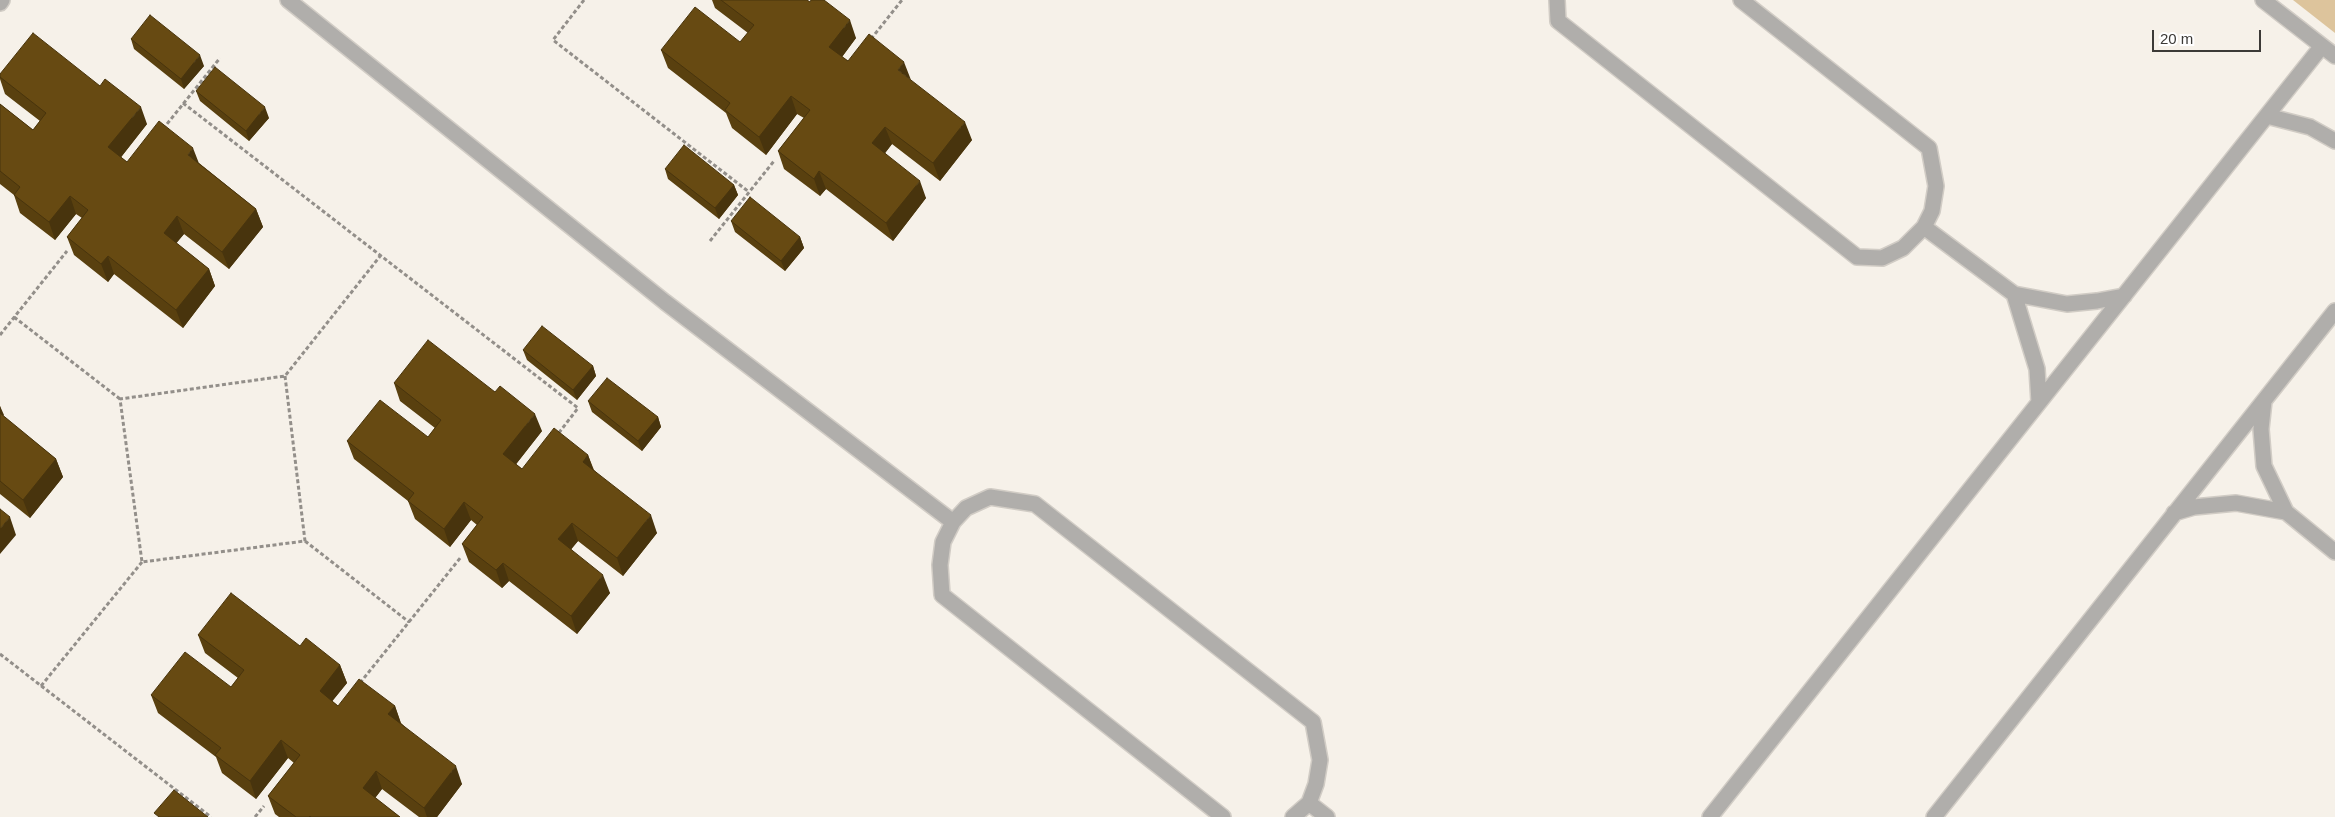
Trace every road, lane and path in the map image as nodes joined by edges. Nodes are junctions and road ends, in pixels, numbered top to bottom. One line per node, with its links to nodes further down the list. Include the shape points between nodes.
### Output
1 (288, 0): 33 (lane, via 665,302)
2 (584, 0): 16 (path, via 553,40)
3 (902, 0): 7 (path)
4 (1557, 0): 17 (lane, via 1558,21 1856,257 1882,258 1903,248)
5 (1740, 0): 17 (lane, via 1929,148 1936,186 1932,211)
6 (2262, 0): 8 (lane)
7 (867, 44)
8 (2322, 46): 9 (lane); 12 (lane)
9 (2335, 56)
10 (220, 58): 11 (path)
11 (183, 103): 13 (path); 20 (path)
12 (2267, 116): 14 (lane, via 2310,127); 22 (lane)
13 (161, 131)
14 (2335, 141)
15 (774, 161): 16 (path)
16 (750, 192): 18 (path)
17 (1924, 227): 21 (lane)
18 (710, 241)
19 (67, 250): 24 (path)
20 (381, 256): 26 (path); 30 (path, via 578,408)
21 (2014, 294): 22 (lane, via 2067,304); 29 (lane, via 2037,369)
22 (2124, 296): 29 (lane)
23 (2335, 311): 28 (lane)
24 (14, 317): 25 (path); 27 (path)
25 (0, 335)
26 (285, 376): 27 (path); 34 (path)
27 (120, 399): 37 (path)
28 (2264, 401): 31 (lane, via 2261,429 2264,466); 32 (lane)
29 (2039, 402): 49 (lane)
30 (554, 439)
31 (2286, 512): 32 (lane, via 2236,504 2194,507); 35 (lane)
32 (2174, 514): 50 (lane)
33 (953, 522): 42 (lane, via 966,508 990,497 1035,504 1313,722 1320,760); 46 (lane, via 943,542 940,565 942,595)
34 (305, 541): 37 (path); 38 (path)
35 (2335, 552)
36 (461, 556): 38 (path)
37 (142, 562): 40 (path)
38 (409, 622): 41 (path)
39 (0, 654): 40 (path)
40 (41, 686): 44 (path)
41 (357, 688)
42 (1309, 803): 47 (lane); 48 (lane)
43 (264, 806): 45 (path)
44 (211, 817)
45 (255, 817)
46 (1223, 817)
47 (1292, 817)
48 (1327, 817)
49 (1710, 817)
50 (1934, 817)

